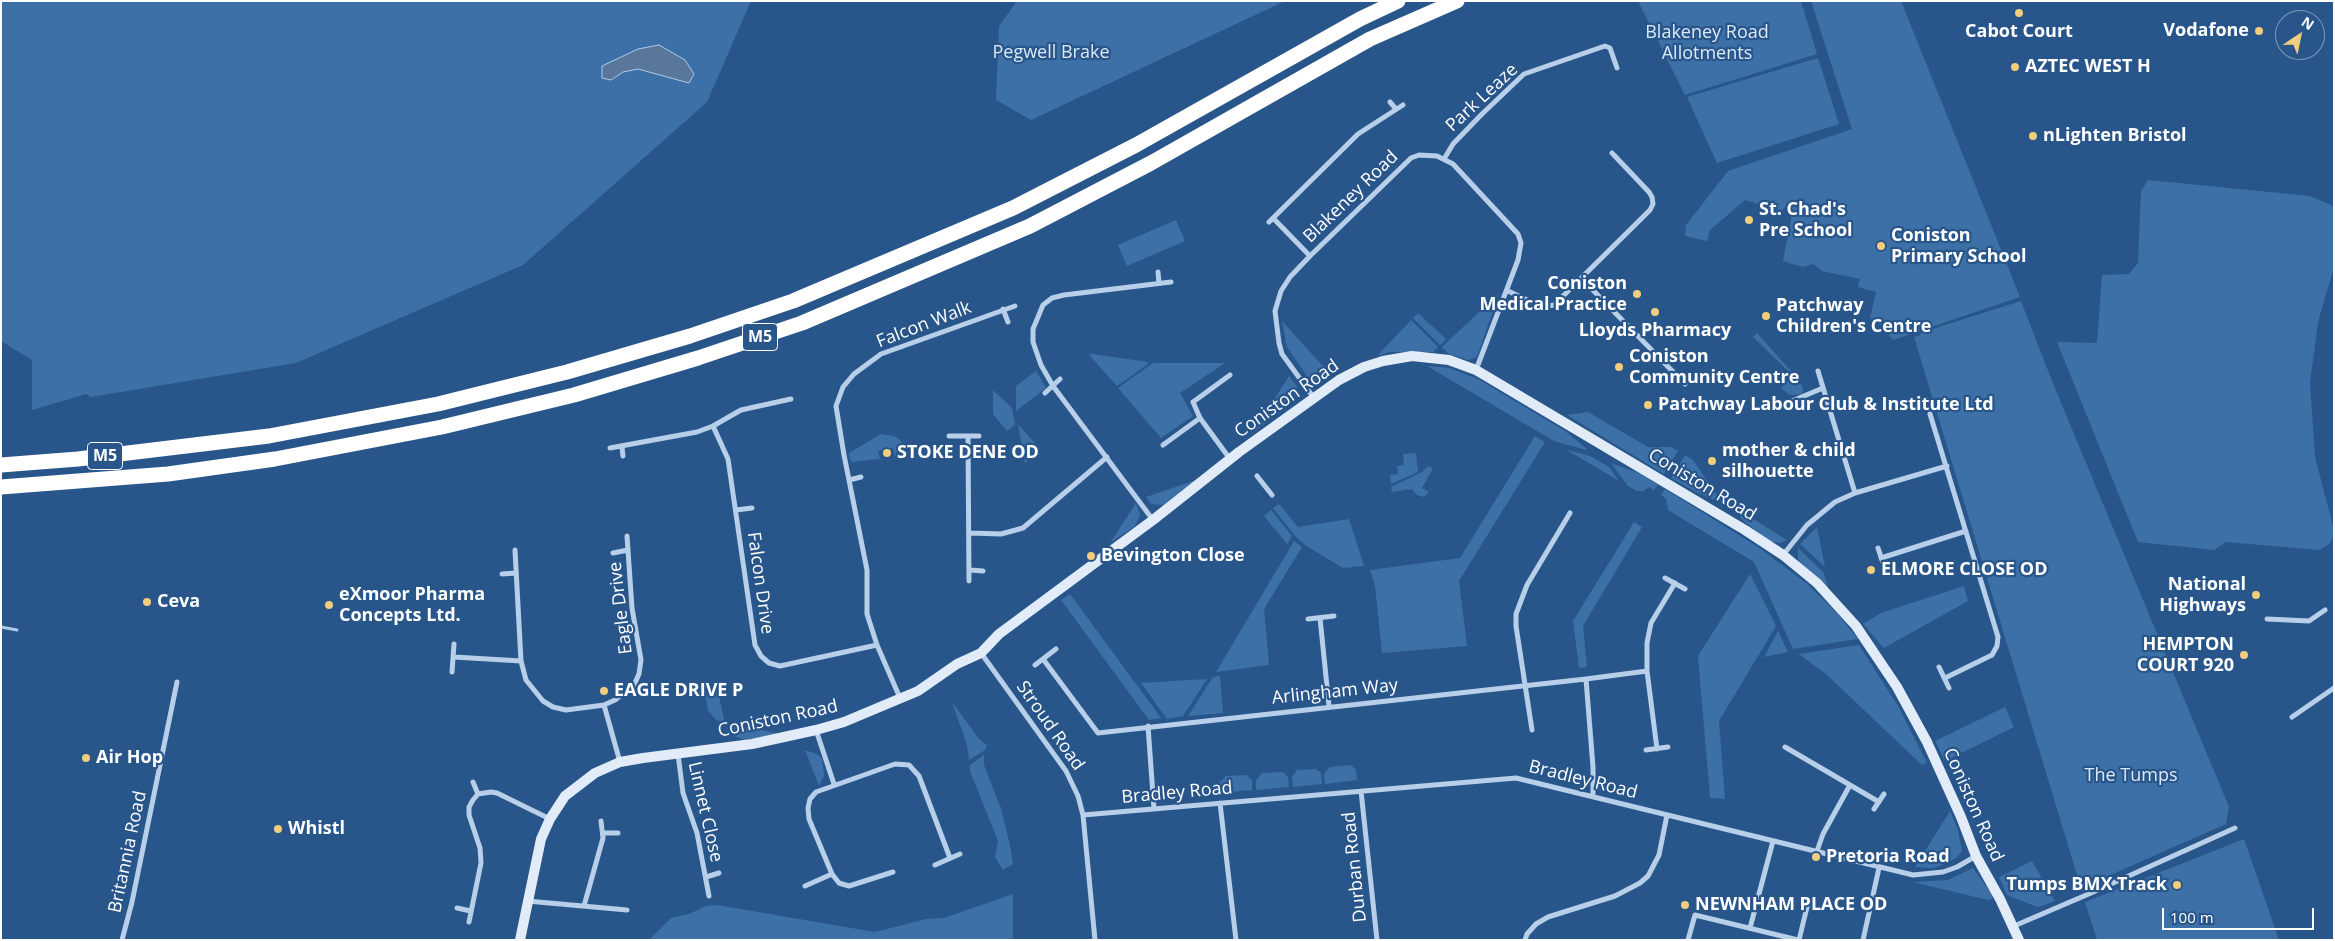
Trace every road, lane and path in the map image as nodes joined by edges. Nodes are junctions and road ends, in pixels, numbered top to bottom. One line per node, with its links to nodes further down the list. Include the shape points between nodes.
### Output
1 (1398, 1): 41 (highway, M5, via 1360,18 1136,145 1012,208 793,301 690,336 567,372 438,404 269,436)
2 (1457, 1): 46 (highway, M5, via 1370,39 1204,134 1030,226 802,323 698,358 574,395 442,428 275,459 168,474)
3 (1617, 68): 8 (street, Park Leaze, via 1610,48 1605,46 1524,74 1453,144)
4 (1390, 102): 6 (street)
5 (1403, 105): 6 (street)
6 (1396, 109): 9 (street, via 1358,134 1271,220)
7 (1612, 153): 11 (street, via 1649,192 1653,204)
8 (1444, 158): 9 (street, Blakeney Road, via 1419,154 1411,158); 14 (street, via 1518,234 1521,252)
9 (1310, 256): 26 (street, Blakeney Road, via 1281,291 1275,320 1282,354)
10 (1158, 272): 13 (street)
11 (1582, 279): 14 (street, via 1557,302 1542,307); 22 (street)
12 (1171, 282): 13 (street)
13 (1159, 283): 23 (street, via 1064,294 1043,305 1033,329 1033,342 1041,366)
14 (1508, 291): 18 (street)
15 (1015, 306): 16 (street, Falcon Walk)
16 (1004, 310): 17 (street); 45 (street, Falcon Walk, via 881,354 854,374 843,387 836,406)
17 (1008, 322)
18 (1476, 370): 26 (street, Coniston Road, via 1449,360 1431,358 1383,360 1353,372); 60 (street, Coniston Road, via 1722,516)
19 (1818, 371): 24 (street)
20 (1230, 375): 30 (street, via 1193,402)
21 (1060, 379): 23 (street)
22 (1685, 384)
23 (1053, 386): 25 (street); 39 (street)
24 (1823, 388): 28 (street); 47 (street)
25 (1045, 393)
26 (1314, 398): 40 (street, Coniston Road)
27 (791, 399): 31 (street, via 741,410)
28 (1785, 404)
29 (1930, 414): 42 (street)
30 (1200, 418): 35 (street); 40 (street)
31 (713, 426): 36 (street); 50 (street, Falcon Drive, via 728,459)
32 (949, 436): 33 (street)
33 (968, 436): 34 (street); 54 (street)
34 (980, 436)
35 (1163, 444)
36 (622, 447): 37 (street); 38 (street)
37 (610, 448)
38 (623, 456)
39 (1107, 457): 52 (street); 54 (street, via 1023,528 1002,534)
40 (1230, 459): 52 (street, Coniston Road)
41 (1, 465)
42 (1947, 466): 47 (street); 53 (street)
43 (1257, 476): 48 (street)
44 (861, 477): 45 (street)
45 (849, 480): 77 (street, via 867,570 867,614)
46 (1, 487)
47 (1855, 493): 60 (street, via 1817,516)
48 (1272, 495)
49 (752, 508): 50 (street, Falcon Drive)
50 (736, 510): 77 (street, Falcon Drive, via 755,645 761,656 780,666)
51 (1570, 513): 90 (street, via 1519,603 1516,626)
52 (1153, 520): 79 (street, Coniston Road, via 998,634)
53 (1966, 531): 61 (street); 87 (street, via 1998,637 1997,646 1992,655)
54 (970, 533): 63 (street)
55 (627, 536): 58 (street, Eagle Drive)
56 (1878, 548): 61 (street)
57 (515, 550): 65 (street, Eagle Drive)
58 (628, 550): 59 (street, Eagle Drive); 94 (street, Eagle Drive, via 632,608 641,660 634,685)
59 (613, 552)
60 (1783, 556): 127 (street, Coniston Road, via 1831,596 1877,655 1927,742)
61 (1881, 558): 62 (street)
62 (1885, 569)
63 (970, 570): 64 (street); 68 (street)
64 (983, 571)
65 (516, 573): 66 (street); 82 (street, Eagle Drive)
66 (502, 574)
67 (1665, 578): 69 (street)
68 (969, 582)
69 (1675, 584): 70 (street); 85 (street, via 1651,623)
70 (1685, 589)
71 (2325, 610): 75 (street, via 2309,621)
72 (1334, 616): 73 (street)
73 (1320, 618): 74 (street); 95 (street)
74 (1308, 619)
75 (2268, 619)
76 (454, 644): 80 (street)
77 (877, 645): 93 (street)
78 (1056, 649): 81 (street)
79 (981, 653): 93 (street, Coniston Road, via 957,664 918,692); 117 (street, Stroud Road, via 1066,770)
80 (454, 657): 82 (street); 86 (street)
81 (1043, 658): 83 (street); 97 (street, Arlingham Way, via 1098,732)
82 (521, 661): 94 (street, Eagle Drive, via 526,680 543,701 553,707 566,710)
83 (1035, 665)
84 (1939, 667): 87 (street)
85 (1647, 671): 88 (street, Arlingham Way); 102 (street)
86 (452, 672)
87 (1945, 678): 91 (street)
88 (1586, 679): 90 (street, Arlingham Way); 112 (street)
89 (177, 682): 146 (street, Britannia Road)
90 (1525, 685): 95 (street, Arlingham Way); 99 (street)
91 (1949, 688)
92 (2334, 688): 96 (street)
93 (900, 700): 98 (street, Coniston Road)
94 (604, 705): 105 (street)
95 (1329, 706): 97 (street, Arlingham Way)
96 (2292, 717)
97 (1148, 726): 115 (street)
98 (816, 730): 104 (street, Coniston Road, via 752,744); 107 (street)
99 (1532, 730)
100 (1668, 747): 102 (street)
101 (1785, 747): 108 (street)
102 (1658, 748): 103 (street)
103 (1646, 750)
104 (678, 754): 105 (street, Coniston Road); 134 (street, Linnet Close, via 683,793 697,832)
105 (620, 762): 119 (street, Coniston Road, via 573,788 558,804)
106 (473, 782): 110 (street)
107 (834, 784): 128 (street, via 895,764 909,765 919,776); 133 (street, via 816,792 808,808 809,819)
108 (1850, 785): 113 (street); 125 (street)
109 (1361, 791): 112 (street, Bradley Road, via 1516,778); 114 (street, Bradley Road); 150 (street, Durban Road)
110 (478, 794): 119 (street, via 497,793); 142 (street, via 468,811 480,848 481,863)
111 (1884, 794): 113 (street)
112 (1593, 795): 118 (street, Bradley Road)
113 (1879, 802): 116 (street)
114 (1220, 803): 115 (street, Bradley Road); 149 (street)
115 (1154, 809): 117 (street, Bradley Road)
116 (1874, 809)
117 (1083, 815): 148 (street, Stroud Road)
118 (1668, 815): 124 (street, Bradley Road); 151 (street, via 1659,855 1648,876 1640,883 1615,896 1548,917 1536,924)
119 (550, 819): 138 (street, Coniston Road, via 541,839)
120 (601, 820): 122 (street)
121 (2235, 828): 144 (street)
122 (603, 833): 123 (street); 139 (street)
123 (618, 833)
124 (1773, 841): 125 (street, Bradley Road); 145 (street)
125 (1817, 851): 130 (street, Bradley Road)
126 (960, 854): 128 (street)
127 (1976, 856): 130 (street, Bradley Road, via 1957,867 1924,876); 144 (street, Coniston Road)
128 (950, 858): 129 (street)
129 (935, 865)
130 (1879, 868): 154 (street)
131 (893, 872): 133 (street, via 849,886 839,883)
132 (720, 873): 134 (street, Linnet Close)
133 (832, 874): 135 (street)
134 (706, 876): 136 (street, Linnet Close)
135 (805, 886)
136 (709, 896)
137 (1809, 899): 153 (street)
138 (527, 900): 139 (street); 147 (street, Coniston Road)
139 (584, 906): 141 (street)
140 (457, 908): 142 (street)
141 (627, 910)
142 (471, 911): 143 (street)
143 (469, 922)
144 (2014, 926): 155 (street, Coniston Road)
145 (1750, 928): 152 (street, via 1695,916); 153 (street)
146 (122, 940)
147 (520, 940)
148 (1095, 940)
149 (1236, 940)
150 (1377, 940)
151 (1525, 940)
152 (1688, 940)
153 (1798, 940)
154 (1862, 940)
155 (2020, 940)

